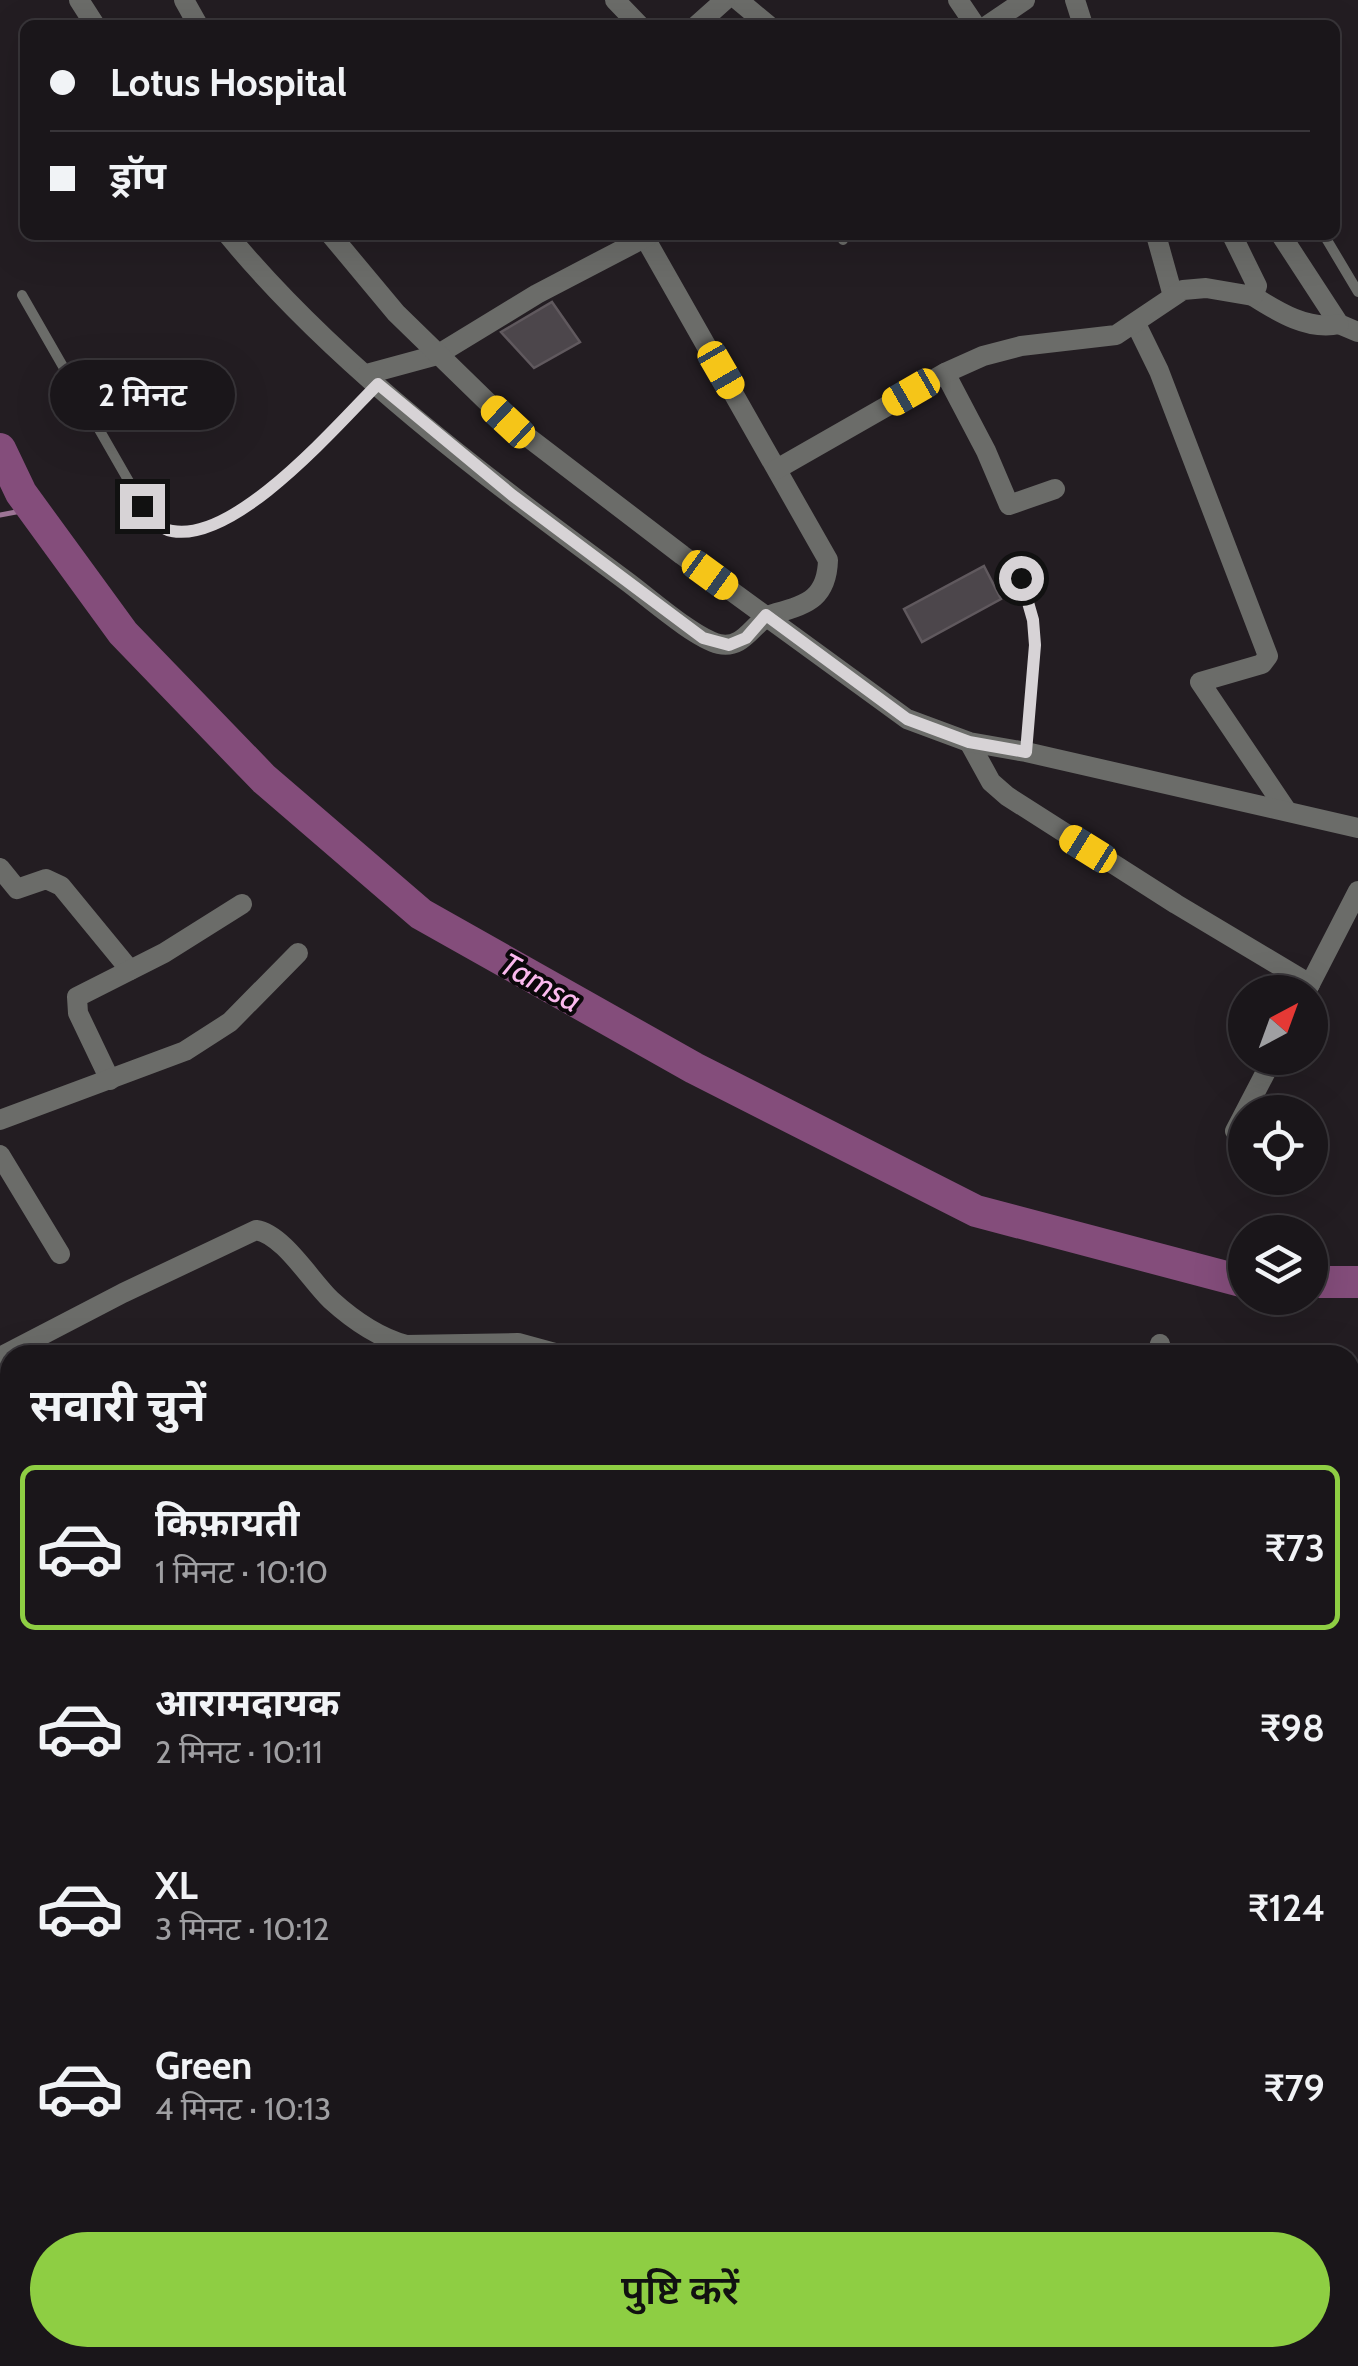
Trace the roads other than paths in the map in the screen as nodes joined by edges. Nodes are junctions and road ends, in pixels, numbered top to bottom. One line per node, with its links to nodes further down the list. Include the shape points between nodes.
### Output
1 (614, 0): 5 (street)
2 (725, 0): 6 (street)
3 (738, 0): 7 (street)
4 (1024, 0): 8 (street)
5 (634, 20)
6 (703, 20)
7 (762, 20)
8 (995, 20)
9 (233, 240): 25 (street, via 314,329)
10 (334, 240): 23 (street)
11 (640, 240): 23 (street)
12 (650, 240): 26 (street)
13 (1157, 240): 19 (street)
14 (1234, 240): 20 (street, via 1257,286)
15 (1286, 240): 22 (street)
16 (1327, 240): 17 (lane)
17 (1358, 292)
18 (22, 295): 25 (lane, via 142,506 172,531 216,524 265,493)
19 (1174, 296): 20 (street, via 1196,288); 21 (street)
20 (1253, 296): 22 (street, via 1282,314)
21 (1136, 324): 24 (street, via 1103,338 1005,349); 32 (street, via 1268,656 1262,664 1200,682)
22 (1349, 328)
23 (437, 355): 25 (street); 29 (street, via 508,422)
24 (945, 374): 26 (street); 27 (street, via 1009,504)
25 (373, 379): 29 (street, via 512,495 703,638 729,645 746,638)
26 (777, 469): 29 (street, via 828,560 828,577 801,607)
27 (1055, 488)
28 (1021, 578): 31 (lane, via 1035,645)
29 (766, 615): 30 (street, via 907,719)
30 (969, 742): 31 (street); 39 (street, via 991,782 1030,812)
31 (1026, 752): 32 (street)
32 (1287, 811): 33 (street)
33 (1358, 828)
34 (0, 868): 38 (street, via 17,888 46,880 62,886)
35 (1358, 890): 40 (street)
36 (242, 904): 38 (street)
37 (298, 953): 41 (street, via 214,1034)
38 (130, 970): 41 (street, via 84,992 76,1003)
39 (1287, 975)
40 (1315, 975)
41 (110, 1080): 42 (street)
42 (0, 1120)
43 (0, 1155): 44 (street)
44 (60, 1254)
45 (23, 1345): 46 (street, via 256,1230 276,1238 346,1313)
46 (406, 1345)
47 (406, 1345): 48 (street)
48 (525, 1345)

